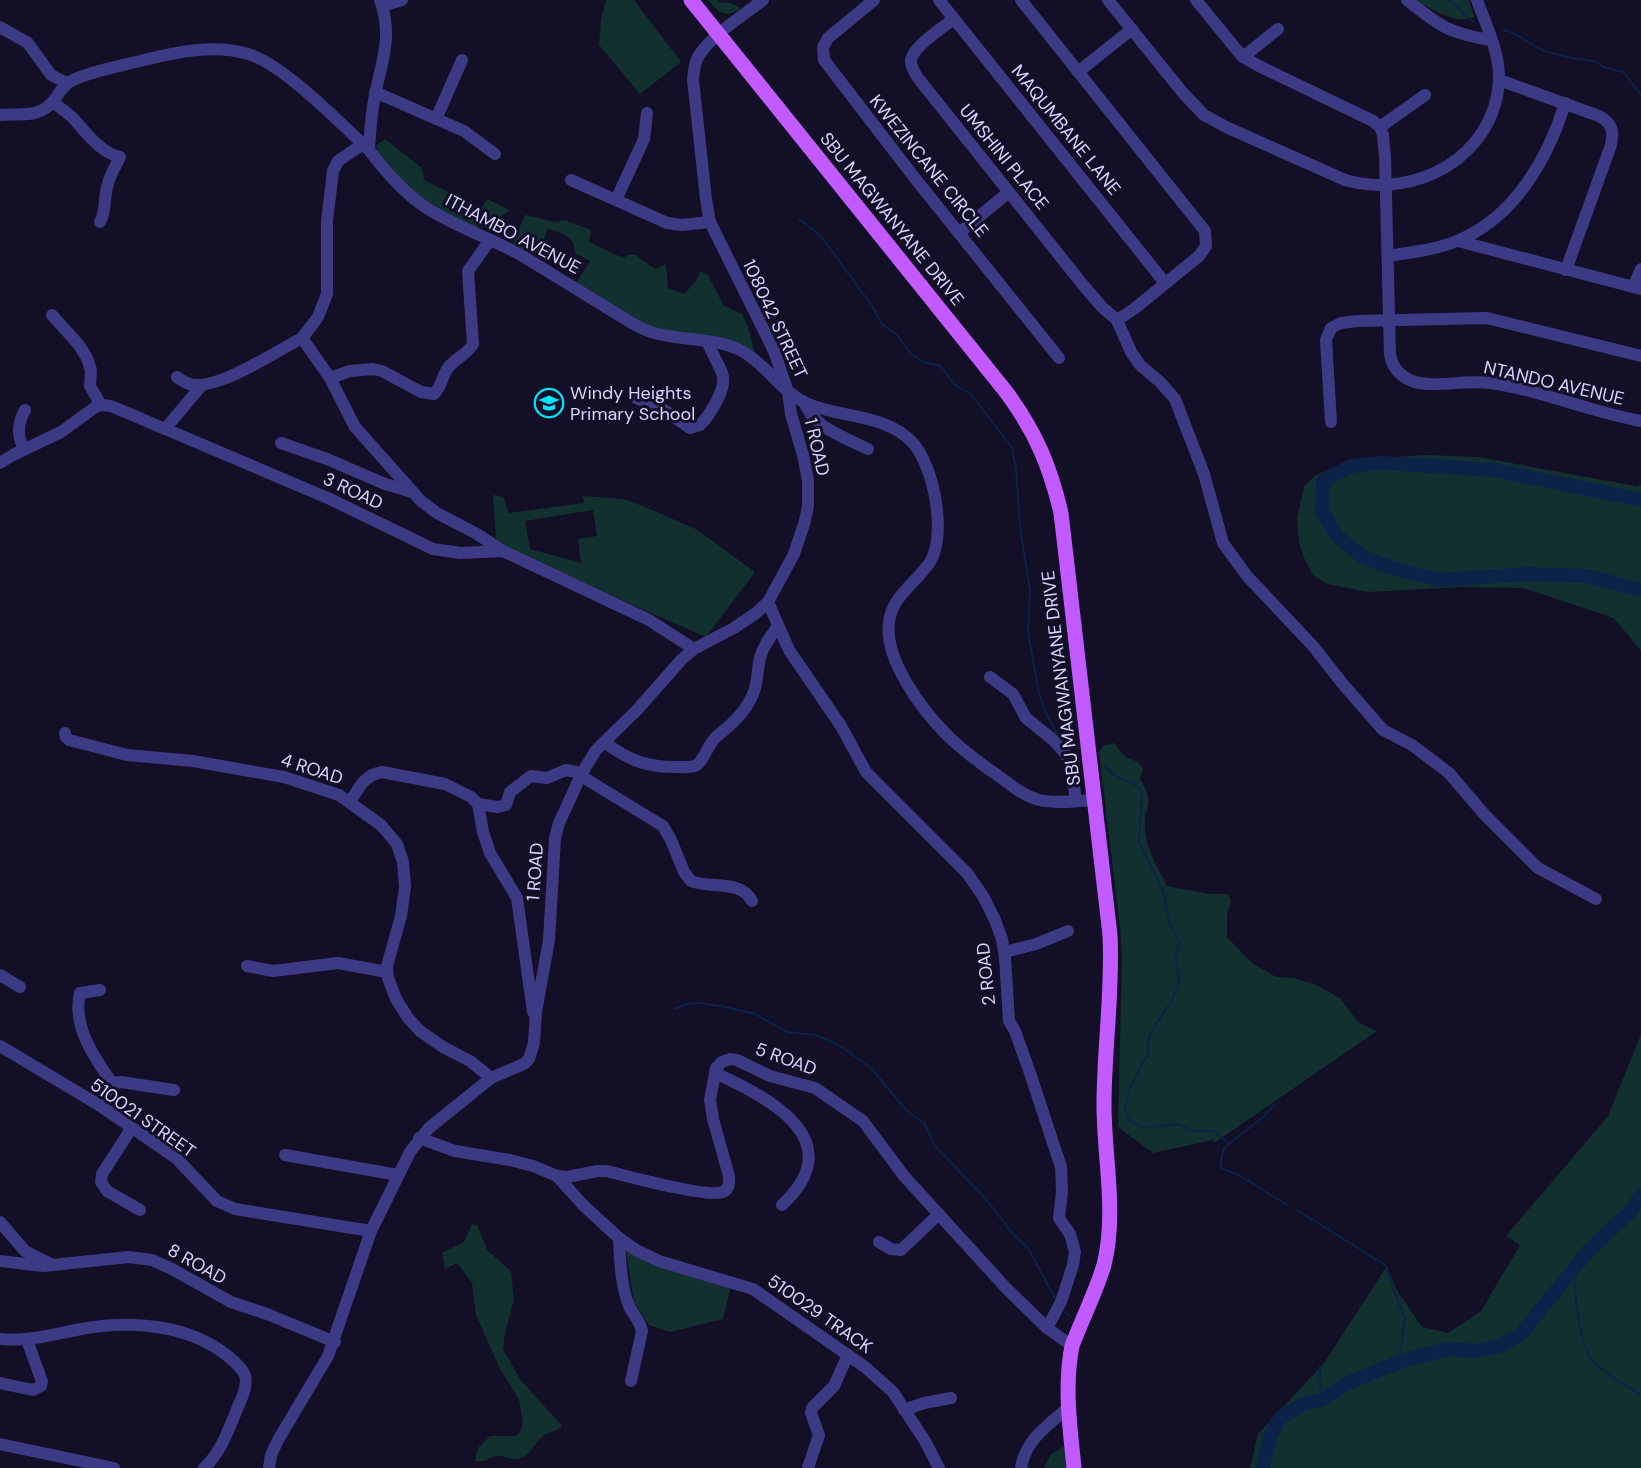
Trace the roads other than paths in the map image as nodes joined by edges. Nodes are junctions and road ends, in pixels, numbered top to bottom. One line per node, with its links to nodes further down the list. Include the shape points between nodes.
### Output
1 (402, 0): 11 (street)
2 (691, 0): 17 (main road, SBU MAGWANYANE DRIVE)
3 (763, 0): 17 (street, 108042 STREET)
4 (874, 0): 12 (street, KWEZINCANE CIRCLE)
5 (939, 0): 13 (street, MAQUMBANE LANE)
6 (1021, 0): 21 (street)
7 (1108, 0): 15 (street)
8 (1196, 0): 19 (street)
9 (1407, 0): 18 (street, via 1445,29)
10 (1477, 0): 18 (street)
11 (381, 3): 24 (street, via 386,20 386,48)
12 (859, 5): 40 (street, KWEZINCANE CIRCLE, via 828,38 823,47 824,60)
13 (954, 19): 36 (street, UMSHINI PLACE, via 915,52 911,60 913,69); 46 (street, MAQUMBANE LANE)
14 (0, 27): 23 (street, via 32,46 51,75)
15 (1132, 29): 21 (street); 35 (street, via 1204,115 1345,180)
16 (1278, 29): 19 (street)
17 (719, 35): 39 (street, 108042 STREET, via 700,54 693,80); 79 (main road, SBU MAGWANYANE DRIVE, via 1007,393 1035,435 1061,513)
18 (1491, 40): 22 (street)
19 (1243, 57): 31 (street, via 1364,115)
20 (462, 60): 30 (street)
21 (1078, 72): 46 (street, via 1205,231 1203,252)
22 (1499, 80): 27 (street); 35 (street, via 1487,123 1463,154 1437,174)
23 (68, 83): 26 (street); 32 (street, ITHAMBO AVENUE, via 183,51 230,50 265,62 297,85)
24 (375, 92): 30 (street); 32 (street)
25 (1425, 95): 31 (street)
26 (52, 102): 29 (street, via 37,113); 38 (street, via 110,154 120,157 108,182)
27 (1565, 103): 42 (street, via 1536,173 1500,213); 45 (street, via 1606,120 1613,133)
28 (647, 113): 37 (street, via 644,139)
29 (0, 115)
30 (436, 119): 33 (street, via 471,136)
31 (1380, 127): 35 (street, NTANDO AVENUE)
32 (366, 147): 41 (street, ITHAMBO AVENUE, via 423,206); 51 (street, via 338,161 333,171 327,221 327,294 318,317)
33 (495, 154)
34 (571, 180): 37 (street)
35 (1386, 186): 43 (street, NTANDO AVENUE)
36 (1009, 192): 40 (street); 49 (street, UMSHINI PLACE, via 1092,297)
37 (616, 200): 39 (street, via 667,223)
38 (100, 222)
39 (710, 222): 58 (street, 108042 STREET, via 774,351)
40 (960, 233): 54 (street, KWEZINCANE CIRCLE)
41 (490, 240): 52 (street, ITHAMBO AVENUE, via 524,256 637,326); 56 (street, via 468,272 473,344 448,367 434,394 421,392 373,369)
42 (1458, 241): 43 (street); 45 (street)
43 (1388, 256): 50 (street, NTANDO AVENUE)
44 (1641, 269): 47 (street)
45 (1566, 270): 47 (street)
46 (1166, 283): 49 (street)
47 (1637, 288)
48 (52, 315): 61 (street, via 87,358 90,386)
49 (1116, 319): 83 (street, via 1135,359 1175,399 1204,474 1223,543 1247,576 1313,646 1383,730 1412,745 1449,773 1538,868)
50 (1389, 319): 53 (street, via 1487,318); 63 (street, NTANDO AVENUE, via 1391,360 1398,372 1414,381 1492,383); 64 (street, via 1344,322 1329,331 1326,347)
51 (302, 338): 56 (street); 57 (street, via 237,372)
52 (708, 342): 58 (street, ITHAMBO AVENUE, via 724,344 748,355); 59 (street, via 724,379 700,425 690,428 664,410)
53 (1641, 356)
54 (1059, 358)
55 (177, 377): 57 (street, via 190,385)
56 (330, 378): 70 (street, via 355,428)
57 (202, 385): 65 (street)
58 (788, 392): 60 (street, 108042 STREET); 72 (street, 1 ROAD, via 806,467 808,506 798,544)
59 (636, 398)
60 (804, 402): 68 (street, via 818,422); 80 (street, 108042 STREET, via 888,426 914,444 925,464 936,509 938,542 932,559 898,599 888,633 896,662 920,702 945,734 1020,792 1039,800)
61 (101, 405): 65 (street, 3 ROAD); 67 (street, via 62,432)
62 (25, 410): 67 (street, via 18,434)
63 (1641, 421)
64 (1331, 422)
65 (165, 429): 71 (street, 3 ROAD, via 330,499 433,549 460,553)
66 (281, 443): 70 (street)
67 (24, 449): 69 (street)
68 (867, 449)
69 (0, 463)
70 (412, 492): 71 (street, via 437,513)
71 (503, 551): 74 (street, 3 ROAD, via 649,620)
72 (768, 602): 73 (street, 2 ROAD); 74 (street, 1 ROAD, via 734,628)
73 (778, 626): 77 (street, via 764,647 750,701 728,728 714,738 699,764 645,764 623,756); 86 (street, 2 ROAD, via 866,772 974,883 995,920)
74 (694, 649): 77 (street, 1 ROAD)
75 (990, 677): 80 (street, via 1013,694 1022,714 1065,753)
76 (65, 733): 81 (street, 4 ROAD, via 69,740 127,755 193,760 284,777)
77 (604, 742): 78 (street, 1 ROAD)
78 (581, 774): 82 (street, via 566,770 547,778 531,776 510,792 506,805); 84 (street, via 663,826 691,881 741,889); 92 (street, 1 ROAD, via 555,838 549,940)
79 (1096, 800): 80 (street, 108042 STREET); 117 (main road, SBU MAGWANYANE DRIVE, via 1112,969 1104,1103 1108,1237 1104,1265)
80 (1077, 801)
81 (350, 802): 82 (street, via 364,780 382,772 445,784); 88 (street, 4 ROAD, via 390,834 403,862 404,902)
82 (478, 804): 92 (street, via 490,853 517,898)
83 (1596, 898)
84 (752, 901)
85 (1068, 932): 86 (street)
86 (1005, 952): 113 (street, 2 ROAD, via 1009,1021 1060,1167 1059,1218 1070,1234 1074,1252 1061,1302)
87 (247, 966): 88 (street, via 273,971 338,963)
88 (387, 972): 95 (street, via 396,999 413,1025)
89 (0, 975): 90 (street)
90 (20, 987)
91 (100, 990): 96 (street, via 80,993 79,1024)
92 (536, 1022): 95 (street, 1 ROAD, via 529,1059)
93 (0, 1046): 98 (street, 510021 STREET)
94 (715, 1073): 103 (street, via 710,1100 729,1176 725,1191 709,1193 598,1171); 104 (street, via 775,1106 801,1129 809,1168 798,1191); 106 (street, 5 ROAD, via 722,1062 737,1060 832,1098 863,1121 904,1176)
95 (491, 1078): 100 (street, 1 ROAD)
96 (112, 1083): 97 (street); 98 (street)
97 (174, 1090)
98 (99, 1106): 99 (street, 510021 STREET)
99 (131, 1129): 105 (street, via 101,1178 107,1191); 108 (street, 510021 STREET, via 176,1158 207,1192 226,1206)
100 (419, 1138): 102 (street, 1 ROAD); 103 (street, via 455,1151 521,1163)
101 (285, 1155): 102 (street)
102 (398, 1174): 108 (street, 1 ROAD)
103 (556, 1176): 109 (street, 510029 TRACK)
104 (782, 1205)
105 (140, 1210)
106 (939, 1214): 110 (street, via 901,1250); 113 (street, 5 ROAD)
107 (0, 1222): 112 (street, via 25,1251)
108 (371, 1232): 116 (street, 1 ROAD)
109 (619, 1239): 118 (street, 510029 TRACK, via 659,1261 753,1288); 119 (street, via 627,1298 642,1328)
110 (879, 1242)
111 (0, 1261): 112 (street, 8 ROAD)
112 (54, 1265): 116 (street, 8 ROAD, via 129,1257 152,1260 231,1302)
113 (1047, 1328): 117 (street, 5 ROAD)
114 (0, 1339): 115 (street)
115 (27, 1340): 120 (street, via 41,1386 33,1390); 126 (street, via 110,1324 133,1324 192,1336 214,1346 238,1365 247,1383 222,1443)
116 (335, 1342): 127 (street, 1 ROAD, via 278,1440)
117 (1072, 1346): 122 (main road, SBU MAGWANYANE DRIVE)
118 (848, 1355): 123 (street, 510029 TRACK, via 885,1383); 128 (street, via 834,1386 812,1408 819,1435)
119 (631, 1382)
120 (0, 1383)
121 (951, 1398): 123 (street)
122 (1068, 1407): 130 (street, via 1029,1445); 131 (main road, SBU MAGWANYANE DRIVE)
123 (904, 1410): 129 (street, 510029 TRACK)
124 (0, 1444): 125 (street)
125 (114, 1468)
126 (204, 1468)
127 (269, 1468)
128 (808, 1468)
129 (939, 1468)
130 (1021, 1468)
131 (1074, 1468)

